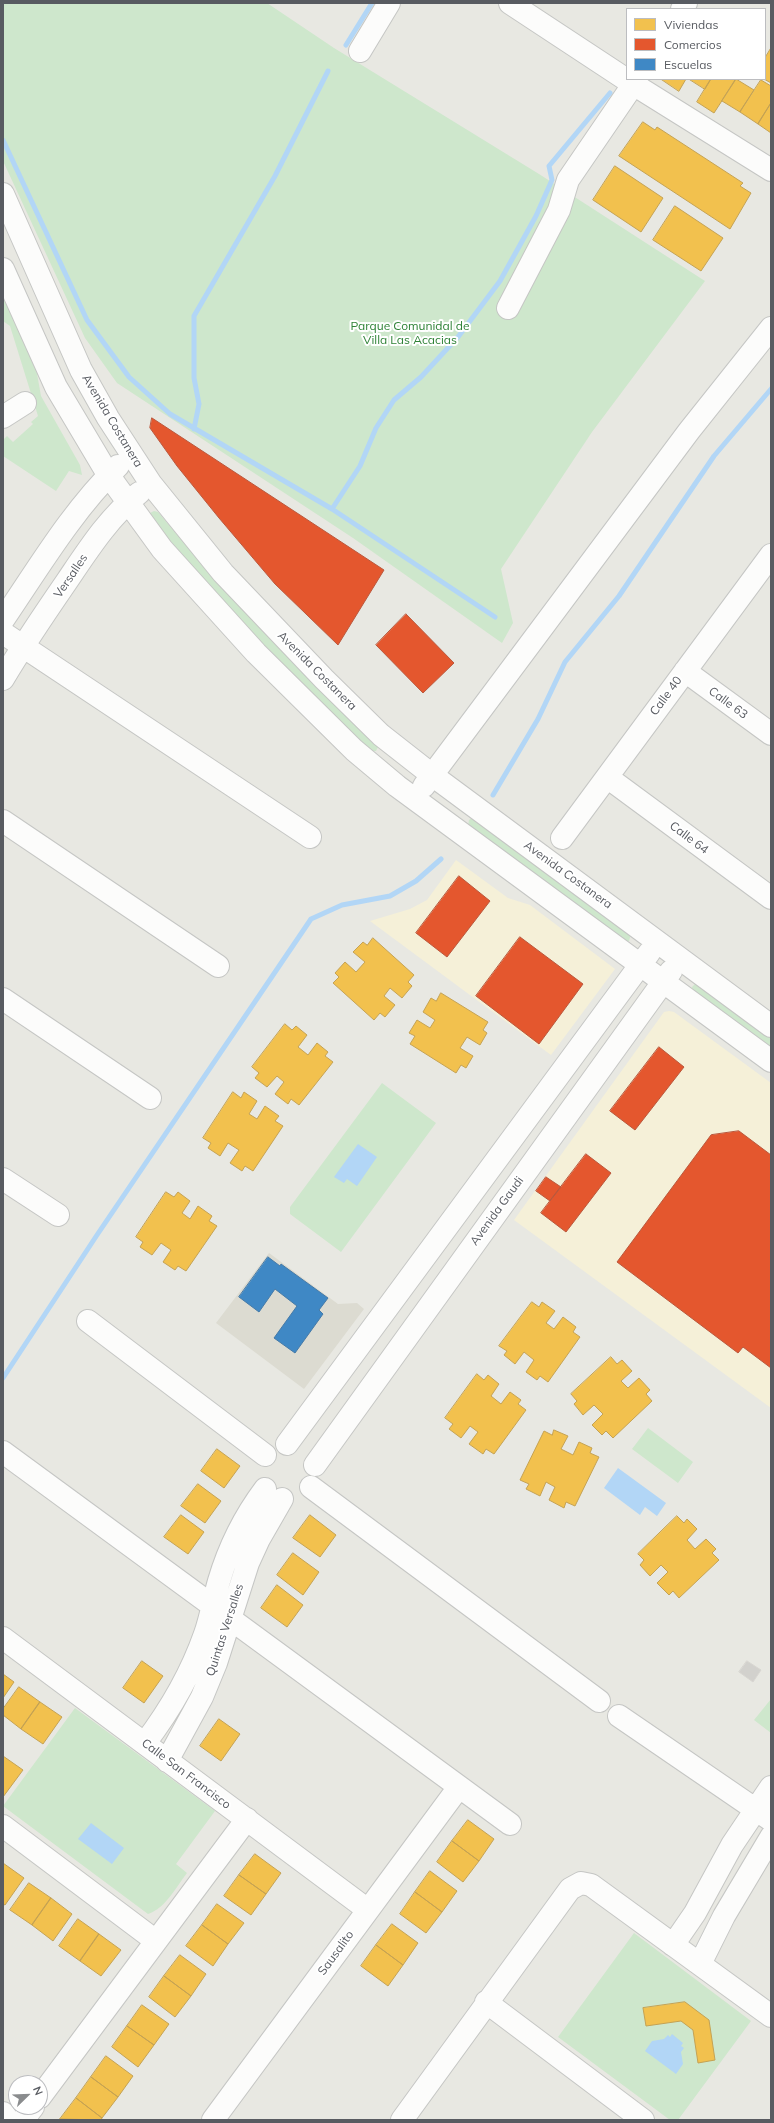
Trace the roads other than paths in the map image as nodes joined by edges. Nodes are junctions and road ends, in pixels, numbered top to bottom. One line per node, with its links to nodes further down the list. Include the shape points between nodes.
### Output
1 (389, 3): 3 (street)
2 (510, 3): 4 (street)
3 (360, 51)
4 (626, 76)
5 (635, 82): 6 (street); 9 (street, via 568,180 559,210)
6 (771, 170)
7 (3, 194): 13 (street, Avenida Costanera, via 81,370)
8 (3, 270): 14 (street, via 56,387)
9 (508, 308)
10 (771, 328): 26 (street, via 689,432)
11 (25, 403): 12 (street)
12 (3, 417)
13 (130, 454): 14 (street); 15 (street, Avenida Costanera)
14 (109, 476): 16 (street); 17 (street)
15 (151, 484): 16 (street, Versalles); 26 (street, Avenida Costanera, via 223,573 324,679 381,735)
16 (128, 502): 18 (street, Versalles); 28 (street, via 162,549 256,653 354,750)
17 (66, 525): 18 (street); 20 (street)
18 (91, 546): 22 (street, Versalles)
19 (769, 560): 23 (street, Calle 40)
20 (3, 620)
21 (3, 633): 22 (street)
22 (23, 646): 24 (street, Versalles); 30 (street)
23 (685, 672): 25 (street, Calle 63); 27 (street, Calle 40)
24 (3, 679)
25 (771, 734)
26 (432, 775): 28 (street); 33 (street, Avenida Costanera)
27 (607, 777): 31 (street, Calle 40); 32 (street, Calle 64)
28 (415, 799): 35 (street)
29 (3, 821): 36 (street)
30 (310, 837)
31 (562, 838)
32 (771, 898)
33 (658, 941): 34 (street, Avenida Costanera); 35 (street)
34 (680, 959): 37 (street, Avenida Gaudi); 39 (street, Avenida Costanera)
35 (640, 965): 37 (street); 44 (street)
36 (218, 966)
37 (663, 982): 40 (street); 45 (street, Avenida Gaudi)
38 (3, 1000): 41 (street)
39 (771, 1026)
40 (771, 1061)
41 (150, 1098)
42 (3, 1178): 43 (street)
43 (58, 1215)
44 (434, 1243): 45 (street); 46 (street)
45 (464, 1256): 48 (street, Avenida Gaudi)
46 (386, 1309): 48 (street); 49 (street, via 329,1386)
47 (88, 1321): 51 (street)
48 (411, 1330): 52 (street, Avenida Gaudi)
49 (293, 1445): 51 (street, via 275,1447); 52 (street, via 306,1450)
50 (3, 1452): 55 (street)
51 (265, 1455): 54 (street, via 260,1475)
52 (315, 1465): 53 (street)
53 (311, 1487): 54 (street, via 298,1498); 57 (street)
54 (274, 1494): 55 (street, Quintas Versalles, via 262,1533)
55 (222, 1612): 59 (street, Quintas Versalles, via 198,1653 183,1686); 60 (street, Quintas Versalles, via 216,1663 202,1697); 62 (street)
56 (3, 1638): 59 (street, Calle San Francisco)
57 (599, 1702)
58 (618, 1716): 64 (street)
59 (145, 1744): 60 (street, Calle San Francisco)
60 (167, 1761): 65 (street, Calle San Francisco)
61 (771, 1769): 64 (street)
62 (459, 1787): 66 (street); 69 (street, Sausalito)
63 (771, 1787): 64 (street)
64 (758, 1811): 71 (street, via 732,1845 695,1914)
65 (247, 1819): 69 (street, Calle San Francisco); 70 (street)
66 (510, 1824)
67 (3, 1826): 70 (street)
68 (771, 1836): 72 (street, via 724,1916)
69 (368, 1910): 78 (street, Sausalito)
70 (156, 1941): 75 (street)
71 (673, 1945): 72 (street); 73 (street, via 591,1885 581,1883 570,1889)
72 (700, 1964): 74 (street)
73 (486, 2002): 79 (street); 80 (street)
74 (771, 2016)
75 (48, 2086)
76 (3, 2113): 77 (street)
77 (8, 2120)
78 (213, 2120)
79 (402, 2120)
80 (643, 2120)

